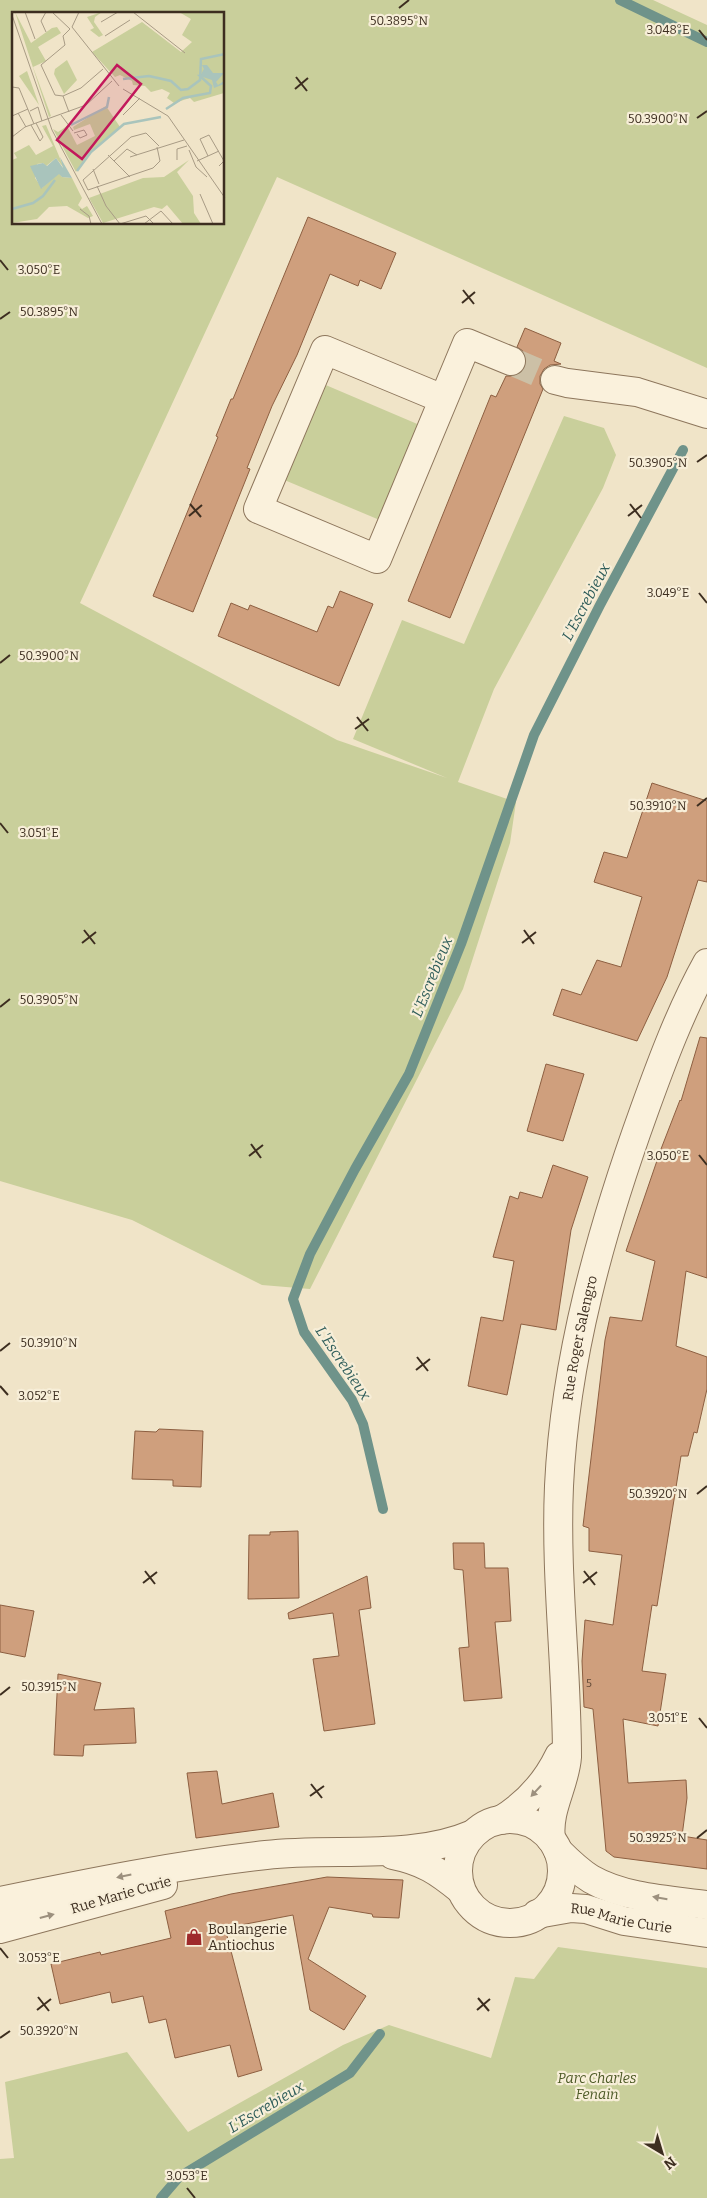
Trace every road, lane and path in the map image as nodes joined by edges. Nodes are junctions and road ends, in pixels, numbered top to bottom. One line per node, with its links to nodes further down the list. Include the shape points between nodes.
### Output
1 (511, 361): 3 (street, via 467,343)
2 (554, 380): 4 (street, via 637,392)
3 (444, 399): 3 (street, via 376,559 258,509 325,350)
4 (707, 414)
5 (707, 963): 6 (street, Rue Roger Salengro, via 672,1036 631,1146 592,1278 571,1381 559,1488)
6 (566, 1733): 7 (street, Rue Roger Salengro, one-way to 7, via 559,1757 541,1786); 9 (street, Rue Roger Salengro, via 566,1765 551,1819)
7 (501, 1820): 8 (street, via 486,1824); 9 (street, via 528,1822 541,1829)
8 (473, 1834): 10 (street, Rue Marie Curie, via 438,1846); 12 (street, via 463,1848 458,1864)
9 (554, 1845): 14 (street, Rue Marie Curie, one-way to 9, via 607,1886 582,1873); 15 (street, via 562,1867 560,1883 550,1904)
10 (370, 1851): 11 (street, Rue Marie Curie, via 301,1852); 12 (street, Rue Marie Curie, via 420,1861)
11 (242, 1859): 13 (street, Rue Marie Curie, one-way to 13, via 151,1870); 16 (street, Rue Marie Curie, one-way to 11, via 144,1890)
12 (462, 1890): 15 (street, via 476,1910 491,1919 517,1922)
13 (0, 1901)
14 (707, 1905)
15 (537, 1914): 17 (street, Rue Marie Curie, via 578,1908 624,1921)
16 (0, 1928)
17 (707, 1934)

